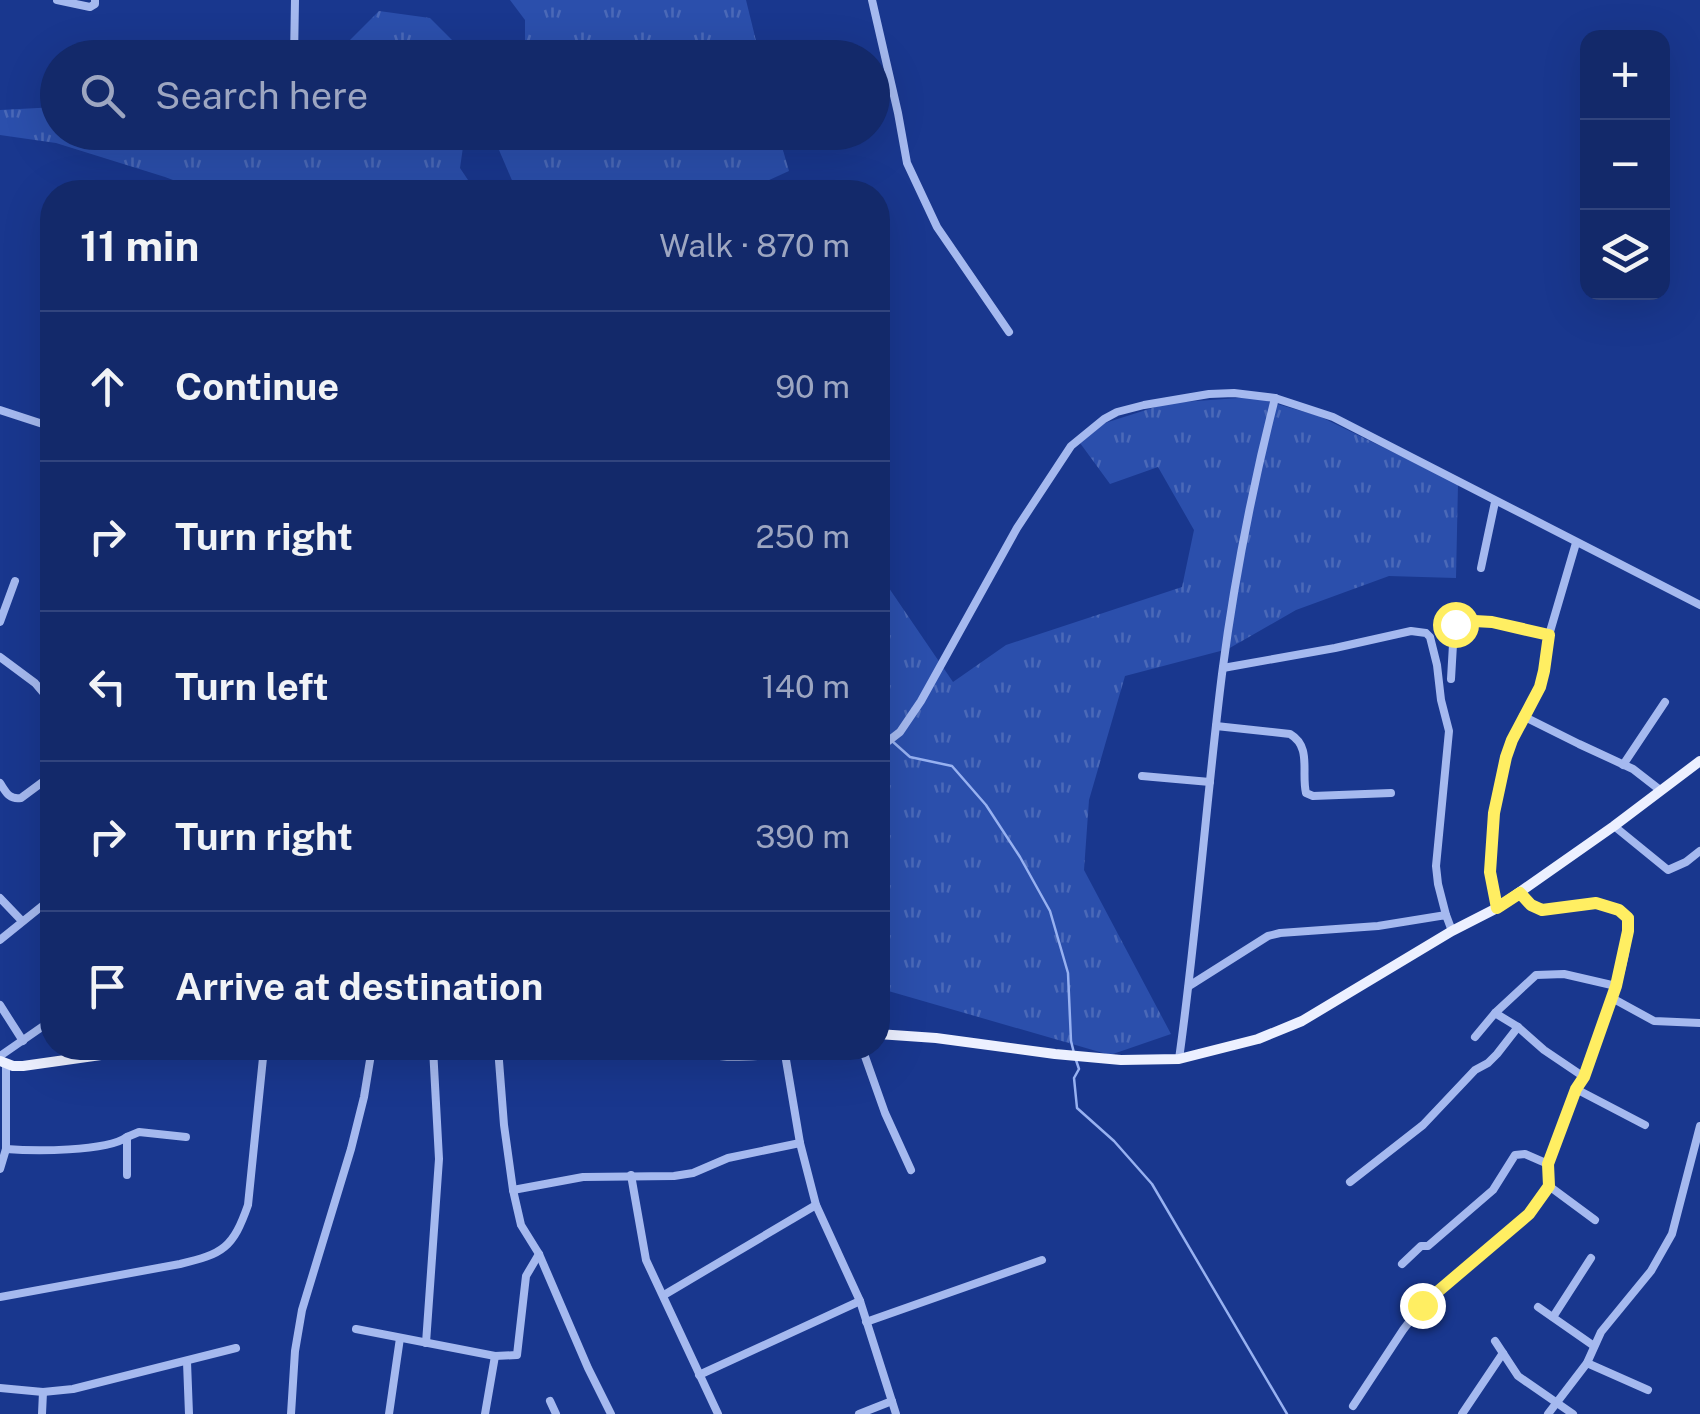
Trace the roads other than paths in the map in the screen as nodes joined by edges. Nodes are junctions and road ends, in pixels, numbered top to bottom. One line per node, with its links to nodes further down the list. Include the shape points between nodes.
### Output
1 (57, 0): 2 (street, via 90,7)
2 (95, 0)
3 (295, 0): 5 (street)
4 (872, 0): 6 (street)
5 (294, 40)
6 (881, 40)
7 (890, 79): 8 (street, via 907,162 937,227)
8 (1009, 332)
9 (1276, 398): 12 (street, via 1333,417); 20 (street, via 1251,497); 26 (street, via 1209,394 1144,405 1104,419 1071,446 1017,528 921,702)
10 (0, 410): 11 (street)
11 (40, 423)
12 (1495, 502): 13 (street); 14 (street)
13 (1576, 543): 16 (street); 18 (street)
14 (1481, 568)
15 (15, 581): 17 (street)
16 (1700, 605)
17 (0, 622)
18 (1549, 635): 21 (street, via 1457,620); 24 (street, via 1540,687)
19 (0, 658): 22 (street)
20 (1223, 668): 25 (street); 41 (street, via 1411,631 1430,637 1449,731 1436,866)
21 (1451, 678)
22 (40, 690)
23 (1665, 702): 28 (street)
24 (1523, 716): 28 (street); 40 (street, via 1494,813 1490,872)
25 (1216, 726): 30 (street); 34 (street, via 1298,738 1304,787 1312,796)
26 (890, 739)
27 (1700, 761): 33 (main road)
28 (1624, 764): 33 (street)
29 (1142, 776): 30 (street)
30 (1210, 782): 45 (street)
31 (0, 783): 32 (street, via 15,799)
32 (40, 784)
33 (1660, 790): 35 (main road)
34 (1391, 793)
35 (1614, 826): 36 (street, via 1668,870); 37 (main road)
36 (1700, 851)
37 (1520, 893): 40 (main road); 46 (street, via 1542,910 1596,903 1628,918)
38 (0, 898): 42 (street)
39 (40, 907): 42 (street)
40 (1497, 908): 43 (main road)
41 (1446, 915): 43 (street); 45 (street, via 1268,936)
42 (22, 920): 44 (street)
43 (1452, 931): 56 (main road, via 1302,1021)
44 (0, 940)
45 (1189, 986): 56 (street)
46 (1616, 986): 47 (street); 49 (street, via 1536,975)
47 (1612, 998): 50 (street, via 1654,1021); 65 (street)
48 (0, 1006): 55 (street)
49 (1495, 1013): 51 (street); 54 (street)
50 (1700, 1023)
51 (1518, 1027): 65 (street); 78 (street, via 1422,1126)
52 (40, 1028): 55 (street)
53 (890, 1035): 56 (main road, via 1092,1058)
54 (1475, 1036)
55 (23, 1040): 64 (street)
56 (1179, 1059)
57 (65, 1060): 64 (main road, via 22,1066)
58 (263, 1060): 88 (street, via 248,1205 224,1249 180,1264)
59 (370, 1060): 113 (street, via 302,1310)
60 (434, 1060): 96 (street, via 439,1159)
61 (499, 1060): 80 (street)
62 (786, 1060): 71 (street)
63 (866, 1060): 75 (street)
64 (2, 1061): 72 (street)
65 (1584, 1077): 66 (street)
66 (1576, 1089): 67 (street); 73 (street)
67 (1645, 1125)
68 (1700, 1126): 97 (street, via 1672,1234)
69 (128, 1137): 70 (street); 72 (street, via 77,1148); 76 (street)
70 (186, 1137)
71 (800, 1143): 77 (street, via 674,1176); 81 (street)
72 (6, 1149): 74 (street)
73 (1548, 1164): 79 (street); 86 (street, via 1515,1155 1493,1190)
74 (0, 1169)
75 (911, 1170)
76 (127, 1175)
77 (631, 1175): 80 (street); 87 (street, via 646,1260)
78 (1350, 1182)
79 (1549, 1186): 82 (street); 110 (street, via 1529,1214 1422,1305)
80 (513, 1190): 83 (street)
81 (816, 1205): 87 (street); 89 (street)
82 (1595, 1220)
83 (539, 1254): 100 (street, via 526,1276 517,1355); 117 (street)
84 (1591, 1258): 91 (street)
85 (1042, 1260): 92 (street)
86 (1402, 1264)
87 (664, 1295): 103 (street)
88 (0, 1298)
89 (860, 1301): 92 (street); 103 (street)
90 (1538, 1307): 91 (street)
91 (1553, 1317): 97 (street)
92 (866, 1322): 107 (street)
93 (356, 1329): 94 (street)
94 (400, 1338): 96 (street); 114 (street)
95 (1495, 1341): 99 (street)
96 (426, 1343): 100 (street)
97 (1594, 1346): 102 (street)
98 (236, 1348): 101 (street)
99 (1504, 1353): 109 (street, via 1518,1376); 121 (street)
100 (495, 1356): 115 (street)
101 (187, 1362): 106 (street); 112 (street)
102 (1586, 1363): 105 (street); 109 (street)
103 (698, 1375): 118 (street)
104 (0, 1388): 106 (street)
105 (1648, 1390)
106 (43, 1392): 111 (street)
107 (892, 1400): 119 (street); 120 (street)
108 (550, 1401): 116 (street)
109 (1558, 1402): 122 (street); 123 (street)
110 (1354, 1406)
111 (42, 1414)
112 (189, 1414)
113 (291, 1414)
114 (389, 1414)
115 (484, 1414)
116 (556, 1414)
117 (611, 1414)
118 (718, 1414)
119 (859, 1414)
120 (896, 1414)
121 (1462, 1414)
122 (1548, 1414)
123 (1573, 1414)

